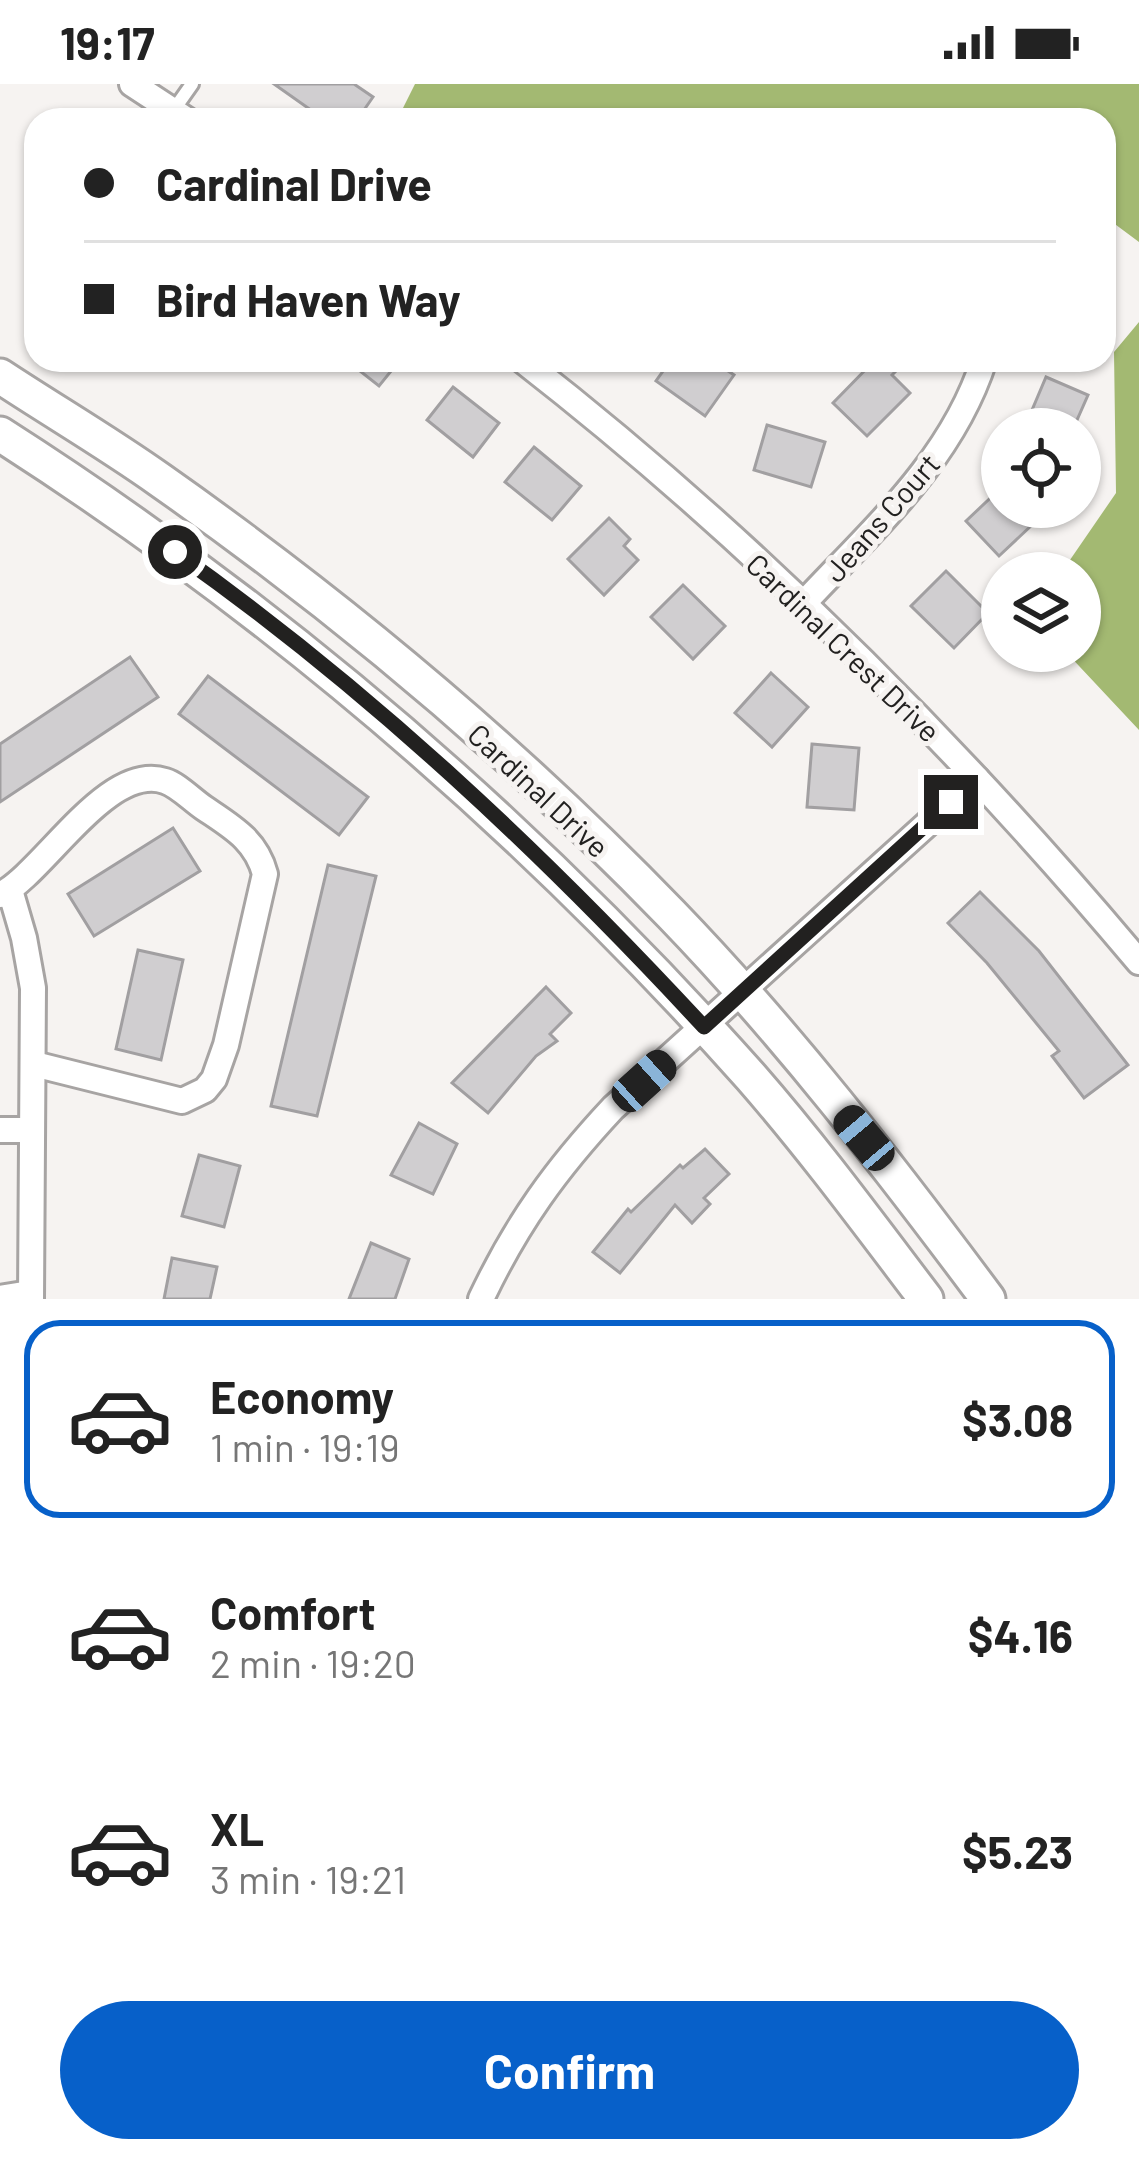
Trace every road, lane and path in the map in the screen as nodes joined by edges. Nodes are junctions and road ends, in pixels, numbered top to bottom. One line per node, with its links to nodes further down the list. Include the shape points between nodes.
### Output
1 (132, 84): 2 (street)
2 (168, 108)
3 (537, 372): 7 (street, Cardinal Crest Drive)
4 (979, 372): 7 (street, Jeans Court, via 929,469)
5 (0, 376): 11 (main road, Cardinal Drive, via 157,478 371,640 515,766)
6 (0, 434): 12 (main road, Cardinal Drive, via 313,656 511,828)
7 (803, 604): 8 (street, Cardinal Crest Drive)
8 (977, 779): 10 (street, Cardinal Crest Drive); 11 (street)
9 (5, 892): 13 (street, via 25,938); 13 (street, via 86,814 146,780 166,781 249,840 265,874 226,1045 205,1090 182,1101)
10 (1139, 962)
11 (742, 992): 12 (street); 20 (main road, Cardinal Drive)
12 (704, 1027): 18 (street, via 568,1156 530,1207); 19 (main road, Cardinal Drive)
13 (34, 1064): 15 (street)
14 (0, 1130): 15 (street)
15 (32, 1130): 16 (street)
16 (30, 1296): 17 (street)
17 (0, 1298)
18 (482, 1299)
19 (926, 1299)
20 (988, 1299)

